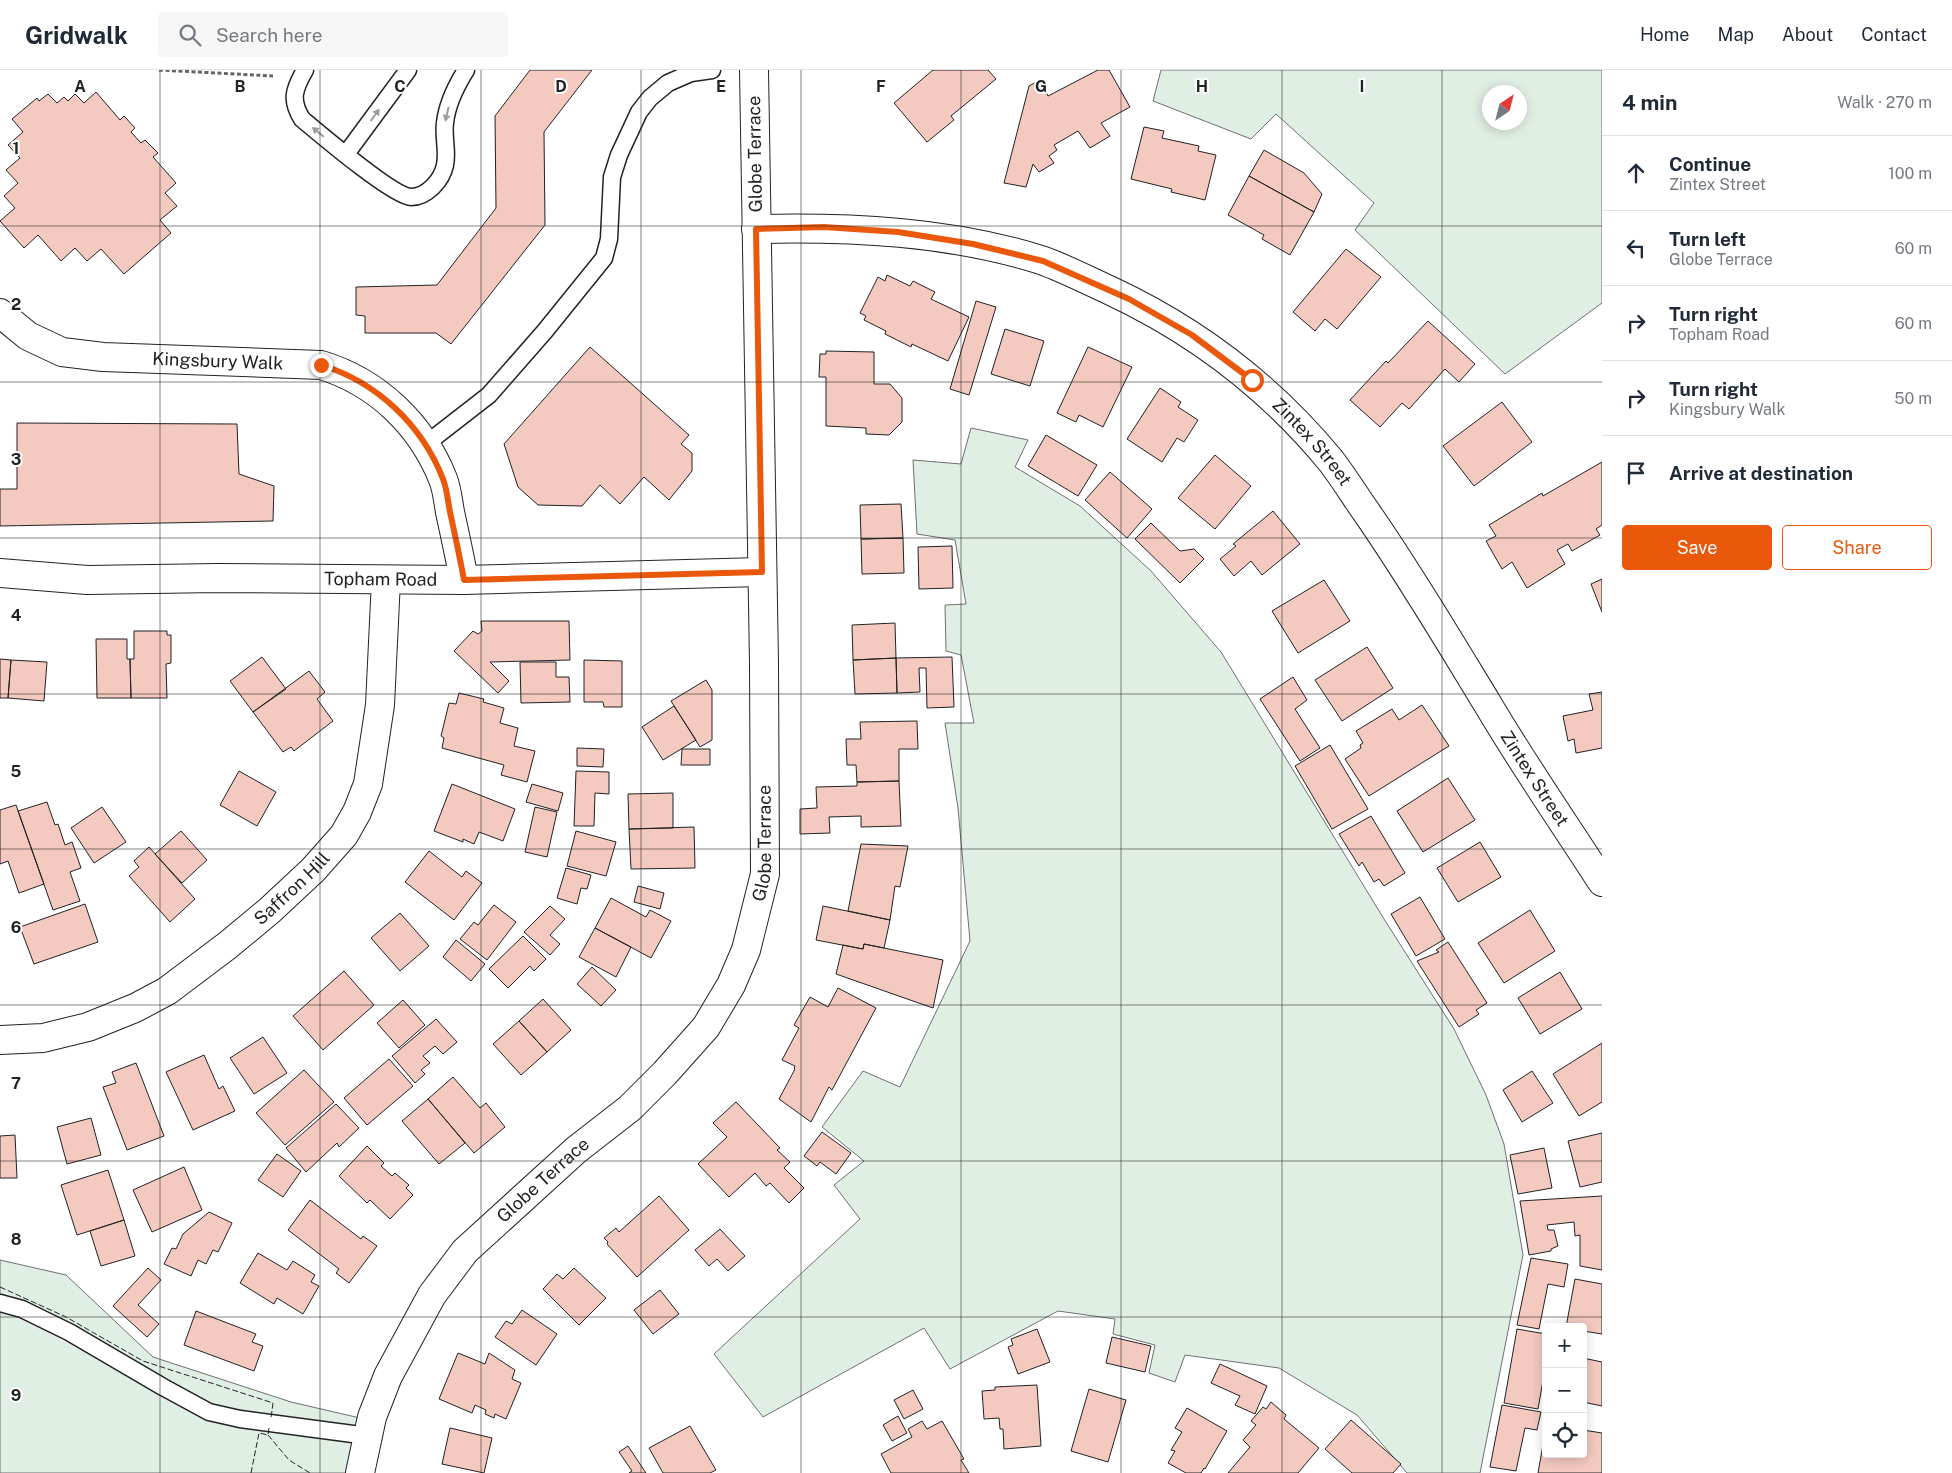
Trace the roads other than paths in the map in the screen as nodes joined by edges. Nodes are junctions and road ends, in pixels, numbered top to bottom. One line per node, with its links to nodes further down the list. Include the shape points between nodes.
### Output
1 (408, 70): 6 (lane, one-way to 1)
2 (466, 70): 6 (lane, one-way to 6, via 450,101 444,123 446,158 441,175 432,188 422,195 400,194)
3 (712, 70): 9 (lane, via 690,73 668,83 639,112 612,177 609,239 604,258 489,394)
4 (754, 70): 7 (street, Globe Terrace)
5 (303, 74): 6 (lane, one-way to 5, via 302,119 296,109 295,94)
6 (346, 154)
7 (756, 229): 10 (street, Globe Terrace); 14 (street, Zintex Street, via 824,227 898,232 973,244 1043,261 1129,299 1192,335 1252,380 1332,462 1402,562 1491,710)
8 (0, 313): 9 (street, Kingsbury Walk, via 28,336 62,352 103,358 321,365 364,384 410,422)
9 (426, 444): 13 (street, Kingsbury Walk, via 444,480)
10 (762, 572): 13 (street, Topham Road); 17 (street, Globe Terrace, via 765,874 746,950 731,985 706,1028 666,1072 630,1108 576,1150 465,1251 432,1295 388,1376)
11 (0, 573): 12 (street, Topham Road, via 87,580)
12 (386, 580): 13 (street, Topham Road); 15 (street, Saffron Hill, via 380,705 368,784 344,835 313,870 269,911 167,991 88,1026 43,1038)
13 (464, 580)
14 (1602, 882)
15 (0, 1040)
16 (0, 1303): 17 (lane, via 22,1308 70,1332 209,1412)
17 (368, 1436): 18 (street, Globe Terrace)
18 (360, 1473)

